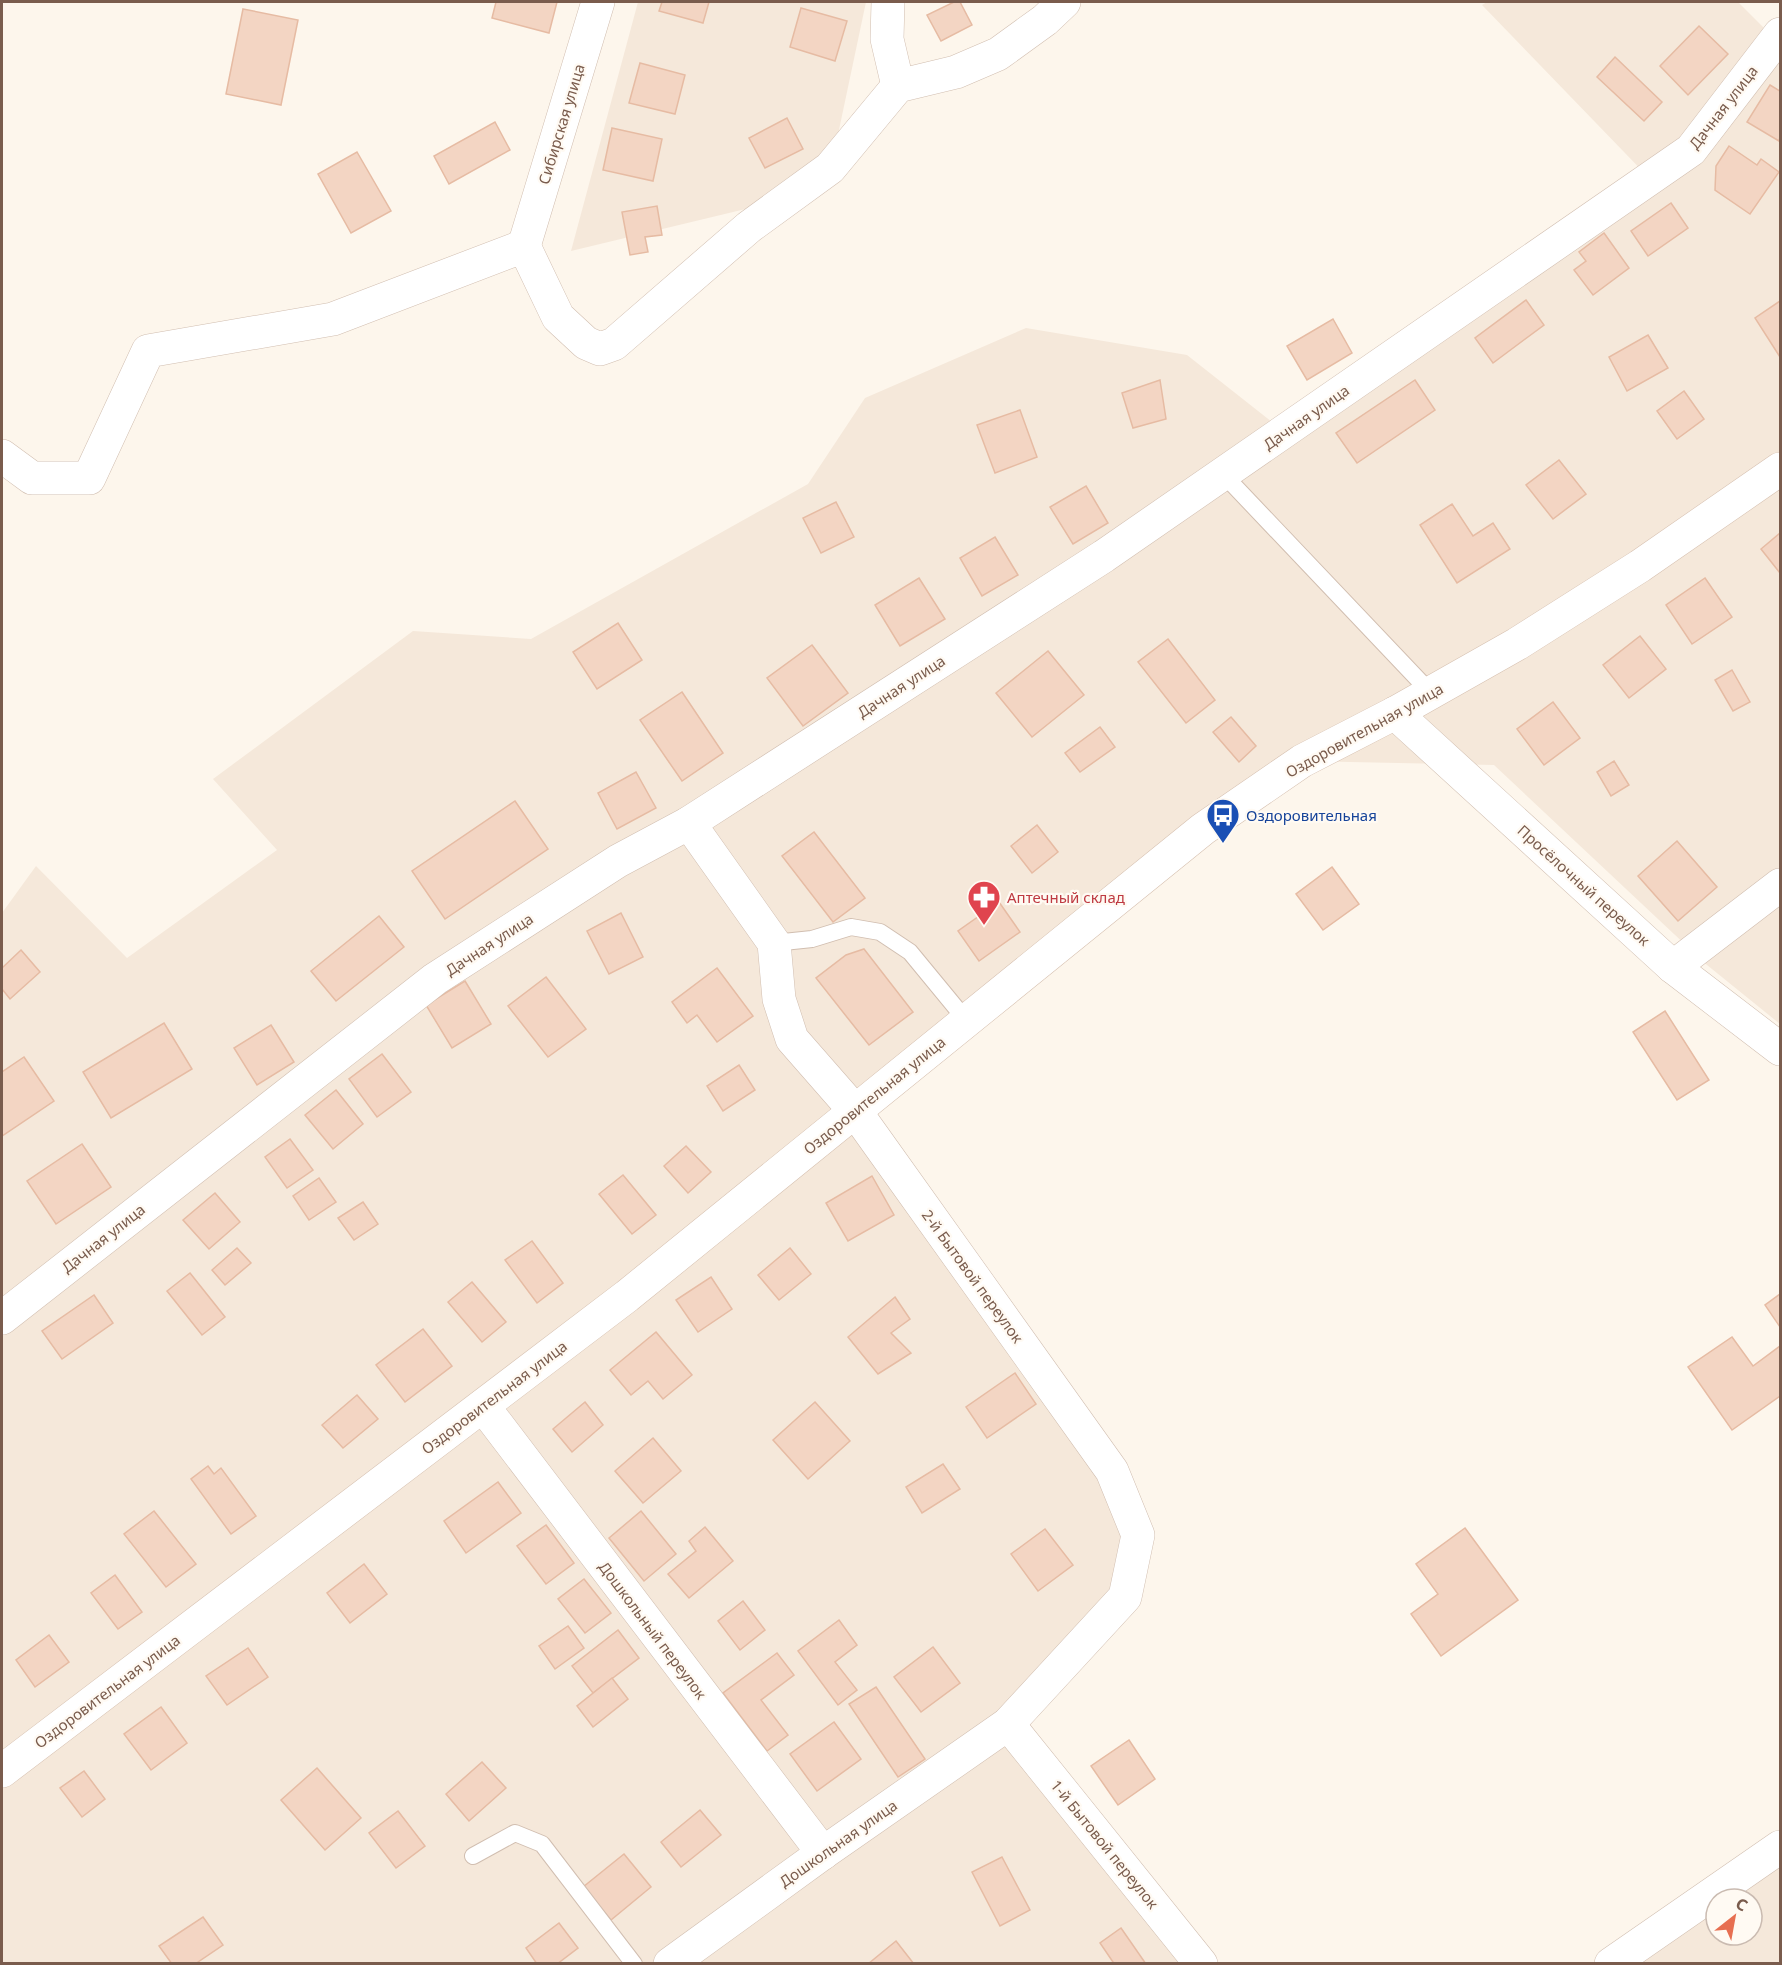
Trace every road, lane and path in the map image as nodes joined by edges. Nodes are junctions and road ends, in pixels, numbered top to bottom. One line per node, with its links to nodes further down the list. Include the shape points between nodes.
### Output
1 (598, 2): 6 (street, Сибирская улица)
2 (888, 2): 5 (street, via 887,39)
3 (1064, 2): 5 (street, via 1045,21 998,54 956,72)
4 (1780, 34): 9 (street, Дачная улица, via 1691,150)
5 (898, 86): 6 (street, via 830,168 749,227 614,344 600,349 586,343 558,317)
6 (524, 246): 7 (street, via 333,319 148,351 89,478 32,478)
7 (2, 456)
8 (1780, 469): 10 (street, Оздоровительная улица, via 1640,566)
9 (1223, 474): 10 (lane); 12 (street, Дачная улица, via 1104,556)
10 (1431, 693): 11 (street, Оздоровительная улица)
11 (1395, 713): 15 (street, Просёлочный переулок); 16 (street, Оздоровительная улица, via 1302,761 1203,829)
12 (689, 823): 14 (street); 19 (street, Дачная улица, via 618,861 435,979)
13 (1780, 885): 15 (street)
14 (774, 943): 16 (lane, via 812,939 851,927 880,932 910,952); 18 (street, 2-й Бытовой переулок, via 779,999 792,1039)
15 (1673, 967): 17 (street, Просёлочный переулок)
16 (966, 1020): 18 (street, Оздоровительная улица)
17 (1780, 1049)
18 (855, 1111): 20 (street, Оздоровительная улица, via 627,1296); 21 (street, 2-й Бытовой переулок, via 1112,1471 1138,1535 1125,1597)
19 (2, 1318)
20 (483, 1406): 22 (street, Оздоровительная улица); 24 (street, Дошкольный переулок)
21 (1008, 1724): 24 (street, Дошкольная улица); 28 (street, 1-й Бытовой переулок)
22 (2, 1771)
23 (1780, 1847): 29 (street)
24 (823, 1853): 27 (street, Дошкольная улица)
25 (472, 1856): 26 (lane, via 515,1833 542,1844)
26 (634, 1964)
27 (670, 1964)
28 (1201, 1964)
29 (1611, 1964)

